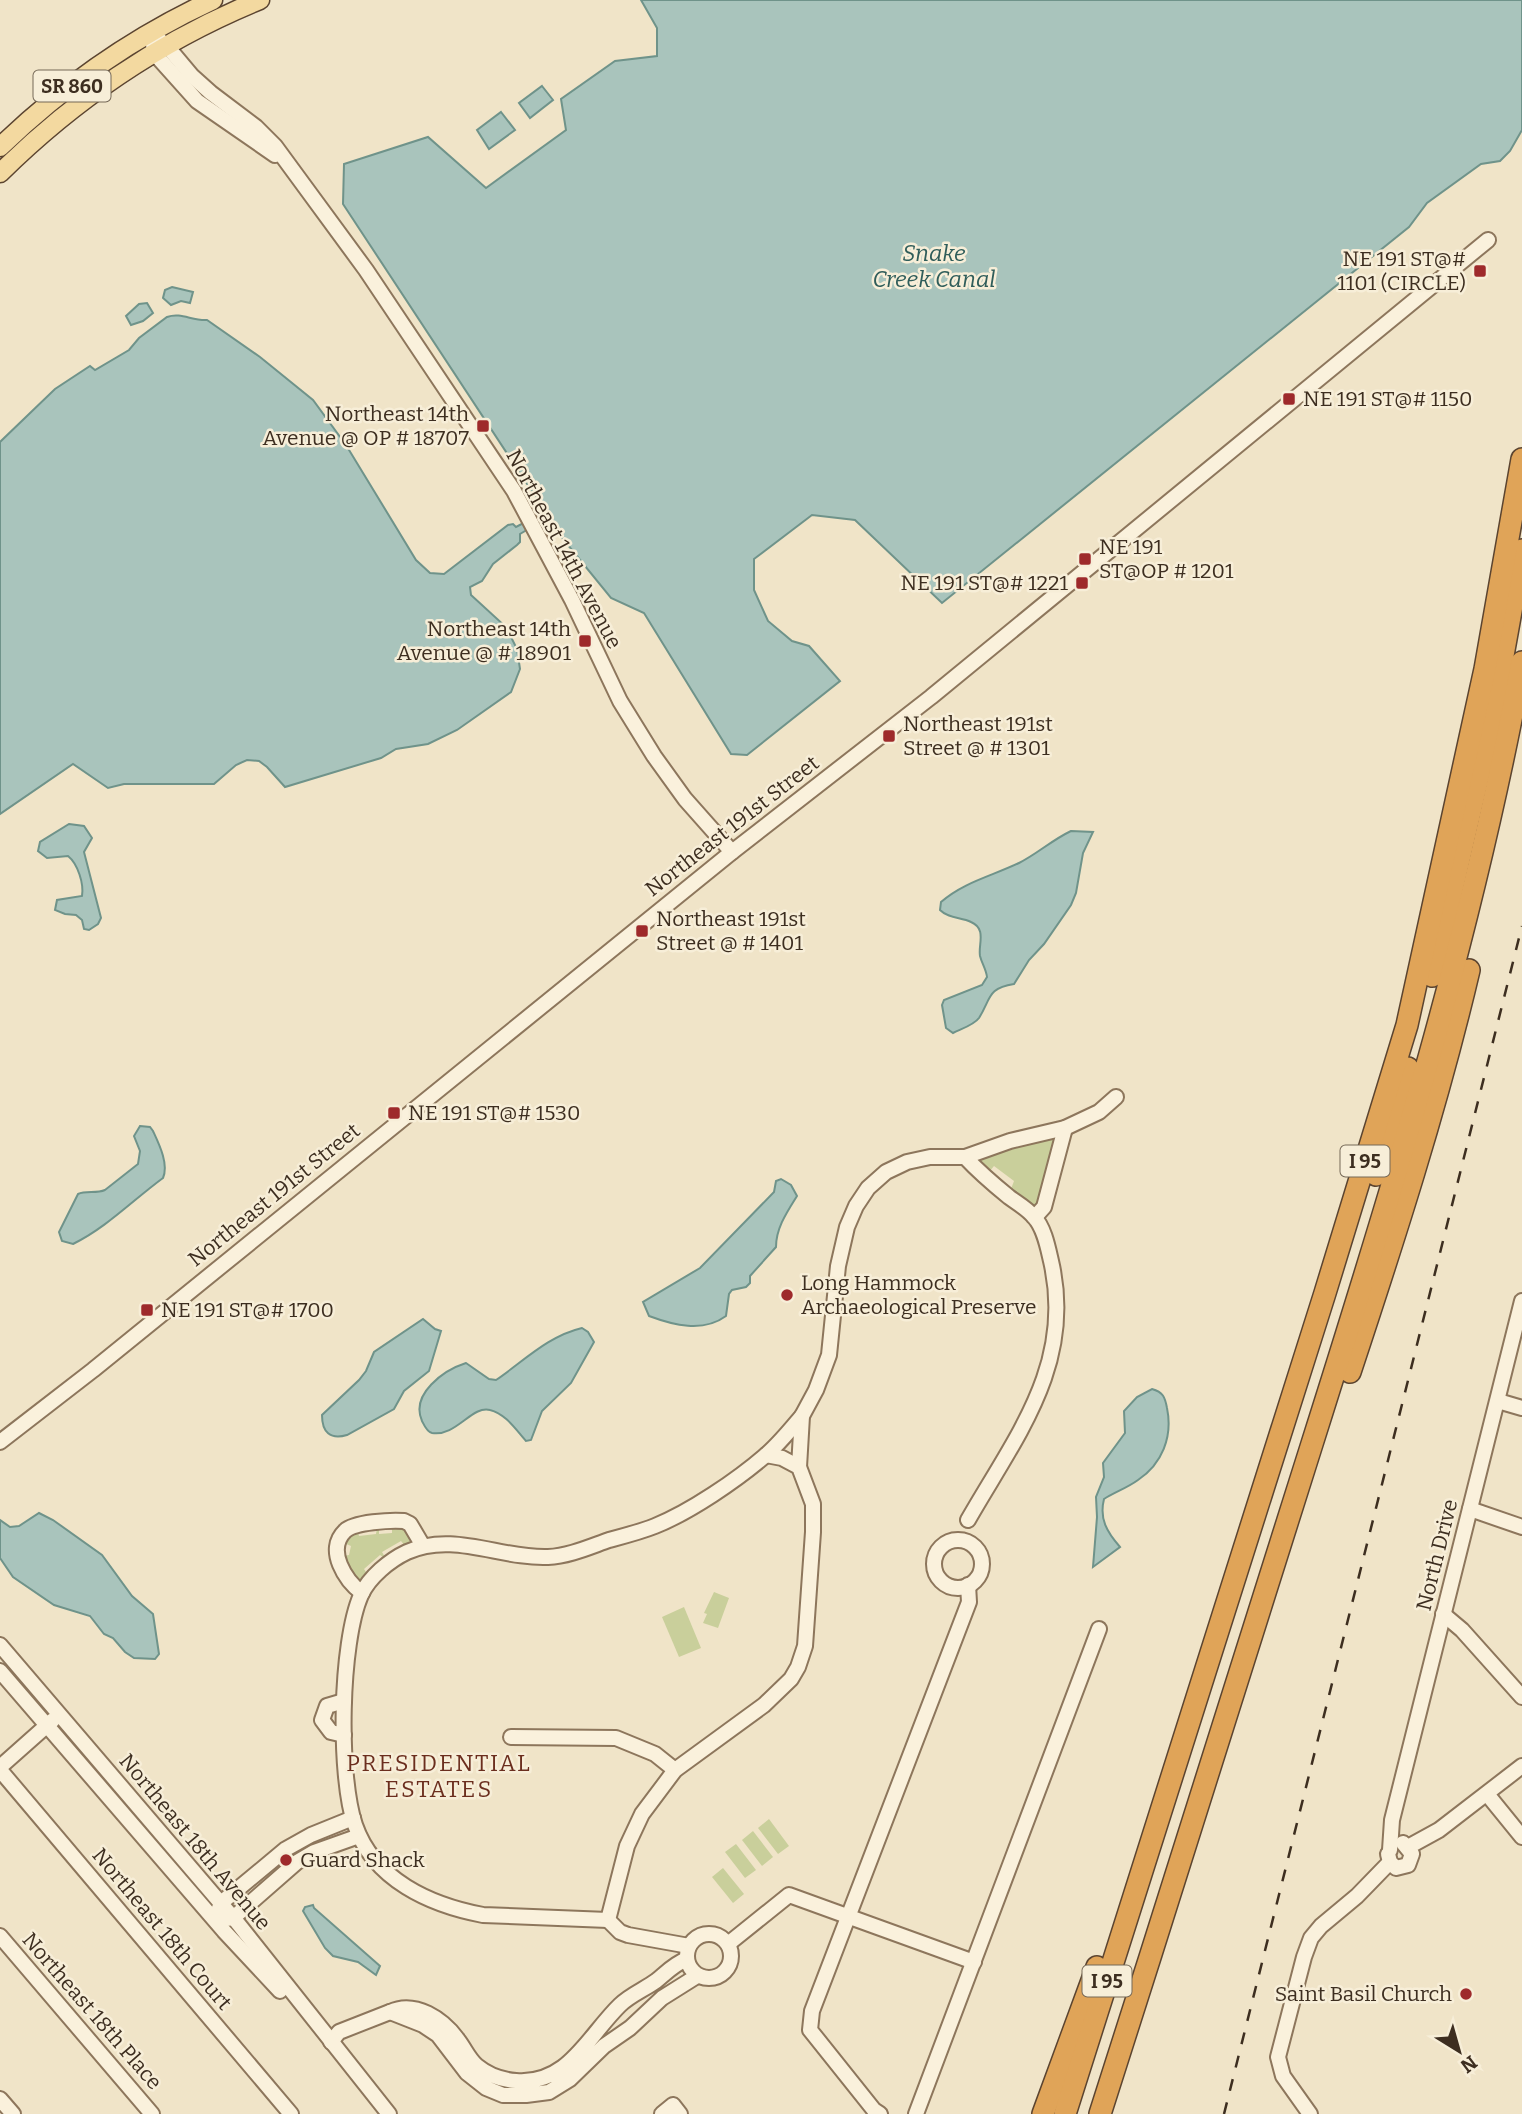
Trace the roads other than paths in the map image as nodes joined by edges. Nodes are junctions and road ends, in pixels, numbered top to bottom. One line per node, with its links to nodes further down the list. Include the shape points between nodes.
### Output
1 (214, 0): 3 (main road, SR 860)
2 (260, 0): 4 (main road, SR 860)
3 (151, 33): 4 (street); 5 (main road, SR 860, via 90,72)
4 (160, 49): 6 (main road, SR 860, via 92,94); 16 (street, Northeast 14th Avenue, via 197,101 286,162 432,365 514,491 620,701 685,799)
5 (18, 130): 6 (main road); 7 (main road, SR 860)
6 (31, 144): 8 (main road, SR 860)
7 (0, 147)
8 (0, 173)
9 (1488, 240): 16 (street, Northeast 191st Street, via 931,697)
10 (1522, 459): 55 (highway, I 95, via 1485,669 1407,1025)
11 (1522, 550): 84 (highway, via 1469,825 1398,1104)
12 (1522, 662): 85 (highway, via 1449,993 1345,1340)
13 (1522, 718): 15 (highway)
14 (1522, 730): 15 (highway, I 95)
15 (1512, 778): 86 (highway, I 95, via 1454,1035 1383,1273 1224,1756)
16 (732, 852): 25 (street, Northeast 191st Street)
17 (1116, 1097): 18 (street, via 1099,1112)
18 (1065, 1128): 19 (street, via 1010,1140); 20 (street, via 1044,1207)
19 (965, 1157): 20 (street); 24 (street, via 907,1162 886,1172 856,1206 838,1266 828,1355)
20 (1035, 1217): 29 (street, via 1056,1280 1047,1375)
21 (1522, 1301): 22 (street, North Drive)
22 (1498, 1401): 23 (street); 28 (street, North Drive)
23 (1522, 1408)
24 (802, 1416): 26 (street); 27 (street)
25 (0, 1442)
26 (766, 1455): 27 (street); 31 (street, via 681,1514 567,1554 547,1557 446,1543)
27 (799, 1467): 46 (street, via 813,1504 813,1532 805,1646 798,1667 764,1705)
28 (1470, 1509): 30 (street); 34 (street, North Drive)
29 (968, 1520)
30 (1522, 1527)
31 (423, 1546): 33 (street, via 393,1560); 33 (street, via 404,1521 345,1530 338,1558 348,1581)
32 (968, 1586): 61 (street, via 969,1602)
33 (362, 1593): 39 (street, via 350,1638)
34 (1443, 1614): 38 (street); 49 (street, North Drive)
35 (1099, 1629): 68 (street)
36 (0, 1645): 40 (street, Northeast 18th Avenue)
37 (0, 1671): 41 (street, Northeast 18th Avenue)
38 (1522, 1697)
39 (344, 1700): 42 (street); 42 (street, via 327,1706 322,1720 331,1732)
40 (59, 1714): 41 (street); 60 (street, Northeast 18th Avenue)
41 (46, 1726): 45 (street); 64 (street, Northeast 18th Avenue)
42 (344, 1735): 48 (street)
43 (511, 1737): 46 (street, via 616,1738 655,1754)
44 (1522, 1766): 47 (street)
45 (0, 1769): 78 (street, Northeast 18th Court)
46 (675, 1770): 63 (street, via 642,1814 627,1846)
47 (1487, 1794): 50 (street); 52 (street)
48 (353, 1818): 51 (street); 53 (street)
49 (1392, 1820): 54 (street); 57 (street, North Drive)
50 (1438, 1830): 54 (street); 58 (street)
51 (359, 1836): 56 (street); 63 (street, via 393,1879 437,1904 483,1915)
52 (1522, 1837)
53 (299, 1842): 56 (street); 60 (street)
54 (1406, 1846): 57 (street, via 1396,1845); 58 (street, via 1412,1854)
55 (1150, 1847): 82 (highway, via 1125,1889); 83 (highway, I 95)
56 (307, 1856): 62 (street)
57 (1390, 1856): 58 (street, via 1396,1867); 59 (street)
58 (1408, 1865): 59 (street)
59 (1357, 1896): 87 (street, via 1311,1938 1278,2057 1283,2076)
60 (221, 1903): 62 (street, Northeast 18th Avenue); 64 (street)
61 (848, 1914): 66 (street, via 789,1895); 68 (street); 80 (street, via 812,2011 810,2030)
62 (233, 1918): 64 (street); 73 (street, Northeast 18th Avenue)
63 (608, 1920): 67 (street, via 620,1932)
64 (214, 1921): 74 (street, Northeast 18th Avenue)
65 (0, 1936): 77 (street, Northeast 18th Place)
66 (728, 1944): 67 (street, via 710,1934 696,1938); 69 (street, via 731,1958 725,1971 712,1978)
67 (688, 1953): 69 (street); 70 (street)
68 (974, 1962): 81 (street)
69 (697, 1976): 72 (street)
70 (630, 1998): 71 (street, via 564,2067 545,2079 518,2082 499,2079 479,2067 443,2023 429,2014 400,2007); 72 (street)
71 (390, 2012): 72 (street, via 438,2035 467,2073 503,2095 549,2092 560,2086); 73 (street, via 339,2032)
72 (642, 2017)
73 (331, 2042): 74 (street, Northeast 18th Avenue)
74 (352, 2070): 79 (street, Northeast 18th Avenue)
75 (0, 2099): 76 (street)
76 (13, 2114)
77 (152, 2114)
78 (291, 2114)
79 (389, 2114)
80 (880, 2114)
81 (916, 2114)
82 (1043, 2114)
83 (1065, 2114)
84 (1079, 2114)
85 (1100, 2114)
86 (1113, 2114)
87 (1310, 2114)

